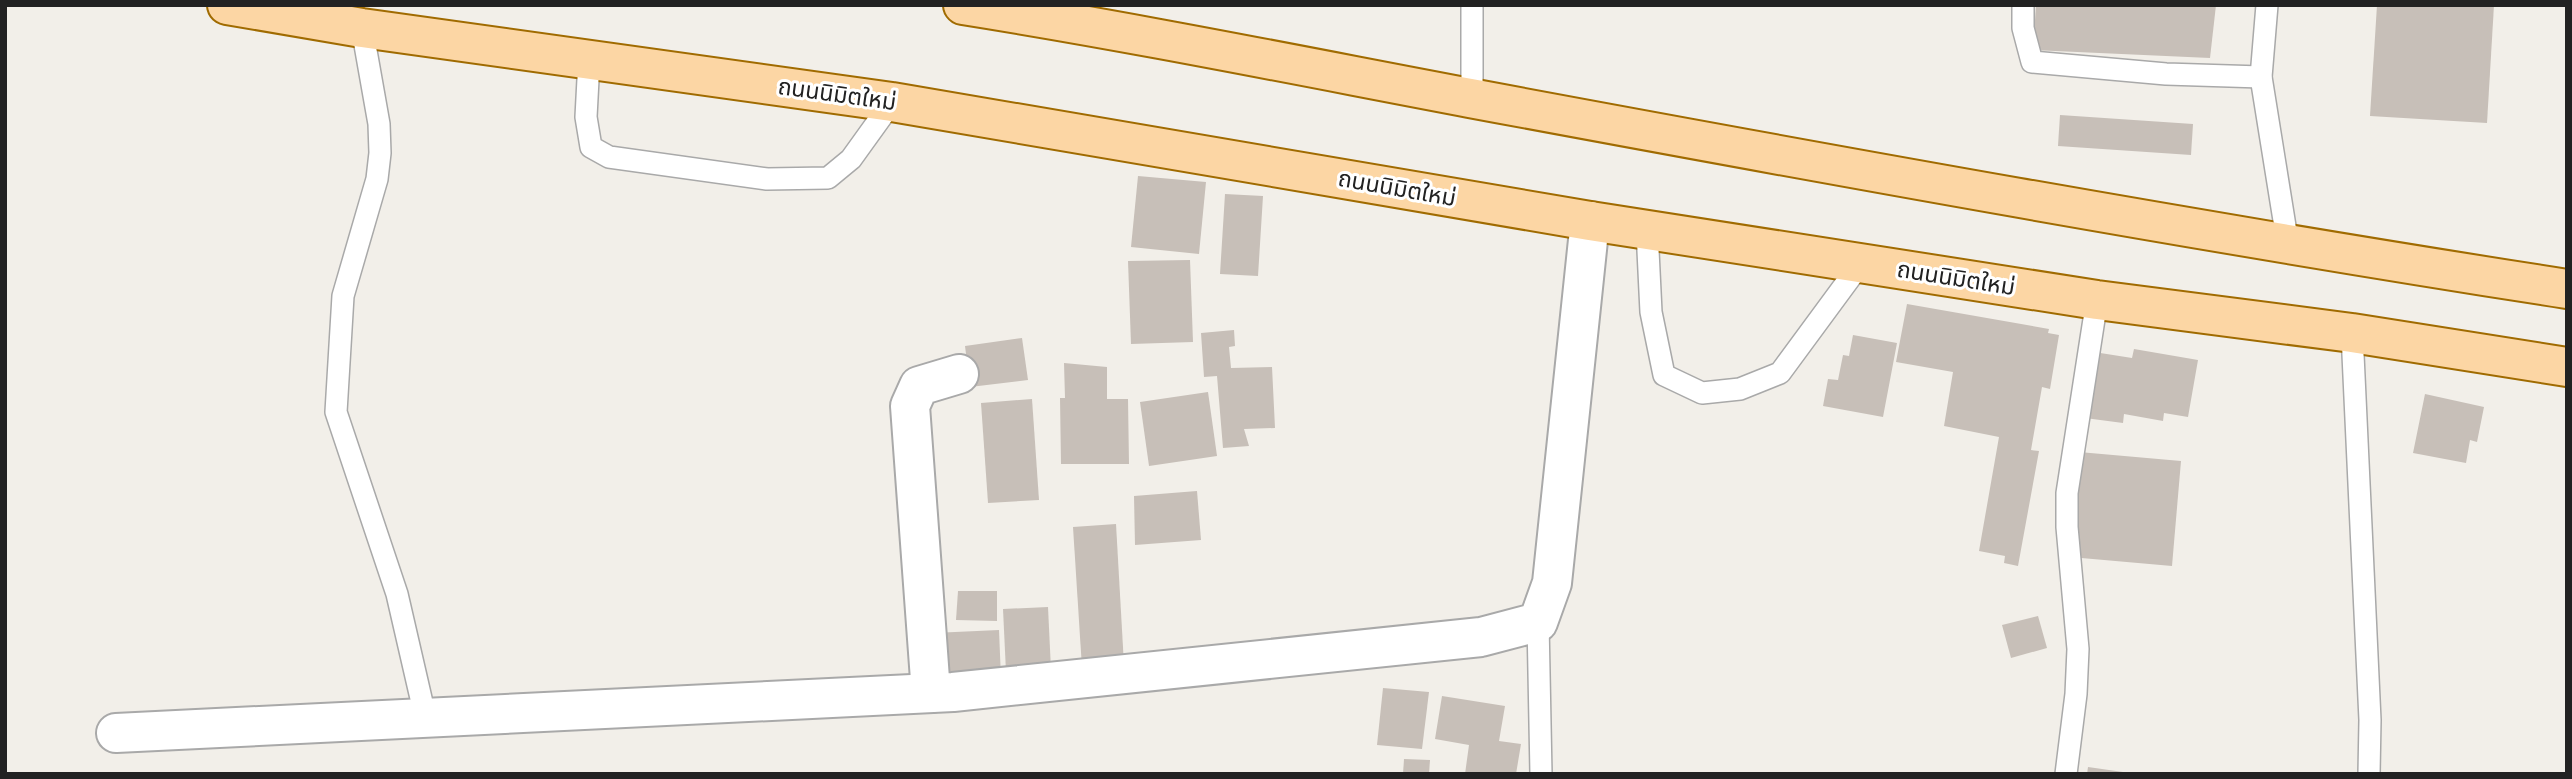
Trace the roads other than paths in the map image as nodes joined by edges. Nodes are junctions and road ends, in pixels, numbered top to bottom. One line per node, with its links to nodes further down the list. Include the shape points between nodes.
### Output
1 (227, 5): 7 (main road, ถนนนิมิตใหม่)
2 (963, 5): 6 (main road)
3 (1472, 5): 10 (lane)
4 (2023, 5): 9 (lane, via 2023,29 2032,62)
5 (2267, 5): 9 (lane)
6 (1107, 16): 10 (main road)
7 (362, 28): 8 (main road, ถนนนิมิตใหม่); 23 (lane, via 380,153 377,179 343,296 335,412 397,594)
8 (589, 60): 11 (main road, ถนนนิมิตใหม่); 11 (lane, via 586,117 591,147 609,157 754,177 828,178 851,159)
9 (2261, 77): 14 (lane)
10 (1472, 98): 14 (main road)
11 (892, 102): 12 (main road, ถนนนิมิตใหม่)
12 (1590, 221): 13 (main road, ถนนนิมิตใหม่); 21 (street, via 1552,583)
13 (1647, 230): 15 (main road, ถนนนิมิตใหม่); 15 (lane, via 1651,312 1664,374 1702,393 1741,389 1780,373)
14 (2288, 245): 16 (main road)
15 (1861, 263): 17 (main road, ถนนนิมิตใหม่)
16 (2567, 289)
17 (2097, 300): 18 (main road, ถนนนิมิตใหม่); 26 (lane, via 2067,492 2078,649)
18 (2352, 333): 19 (main road, ถนนนิมิตใหม่); 27 (lane)
19 (2567, 367)
20 (959, 374): 22 (street, via 919,386 910,406)
21 (1538, 622): 22 (street, via 1480,637); 25 (lane)
22 (931, 693): 23 (street)
23 (426, 720): 24 (street)
24 (116, 733)
25 (1541, 774)
26 (2066, 774)
27 (2369, 774)

